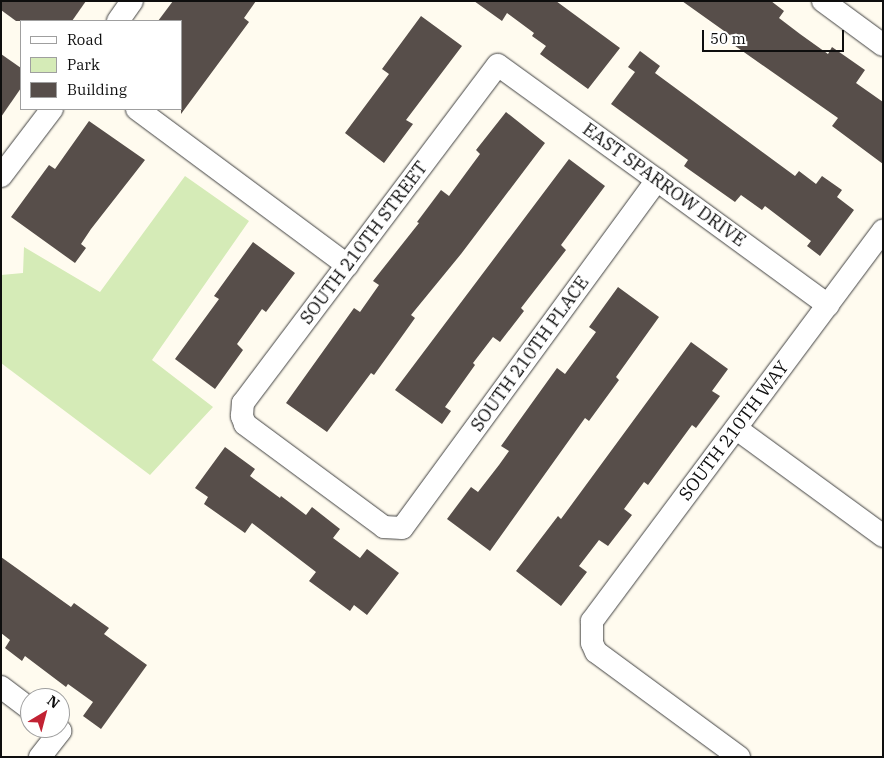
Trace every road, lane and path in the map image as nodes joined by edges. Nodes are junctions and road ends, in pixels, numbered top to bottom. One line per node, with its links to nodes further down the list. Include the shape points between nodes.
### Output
1 (132, 1): 3 (street)
2 (823, 1): 4 (street)
3 (119, 20)
4 (883, 46)
5 (498, 65): 9 (street, EAST SPARROW DRIVE); 11 (street, SOUTH 210TH STREET)
6 (51, 110): 8 (street)
7 (138, 110): 11 (street)
8 (1, 176)
9 (657, 180): 12 (street, EAST SPARROW DRIVE); 13 (street, SOUTH 210TH PLACE, via 402,528 384,527)
10 (883, 230): 12 (street, SOUTH 210TH WAY)
11 (347, 265): 13 (street, SOUTH 210TH STREET, via 243,404)
12 (828, 304): 14 (street, SOUTH 210TH WAY)
13 (245, 424)
14 (737, 429): 15 (street); 20 (street, SOUTH 210TH WAY, via 599,611 592,621 590,633 596,652)
15 (883, 536)
16 (1, 687): 17 (street)
17 (20, 701)
18 (52, 738): 19 (street)
19 (40, 757)
20 (739, 757)

